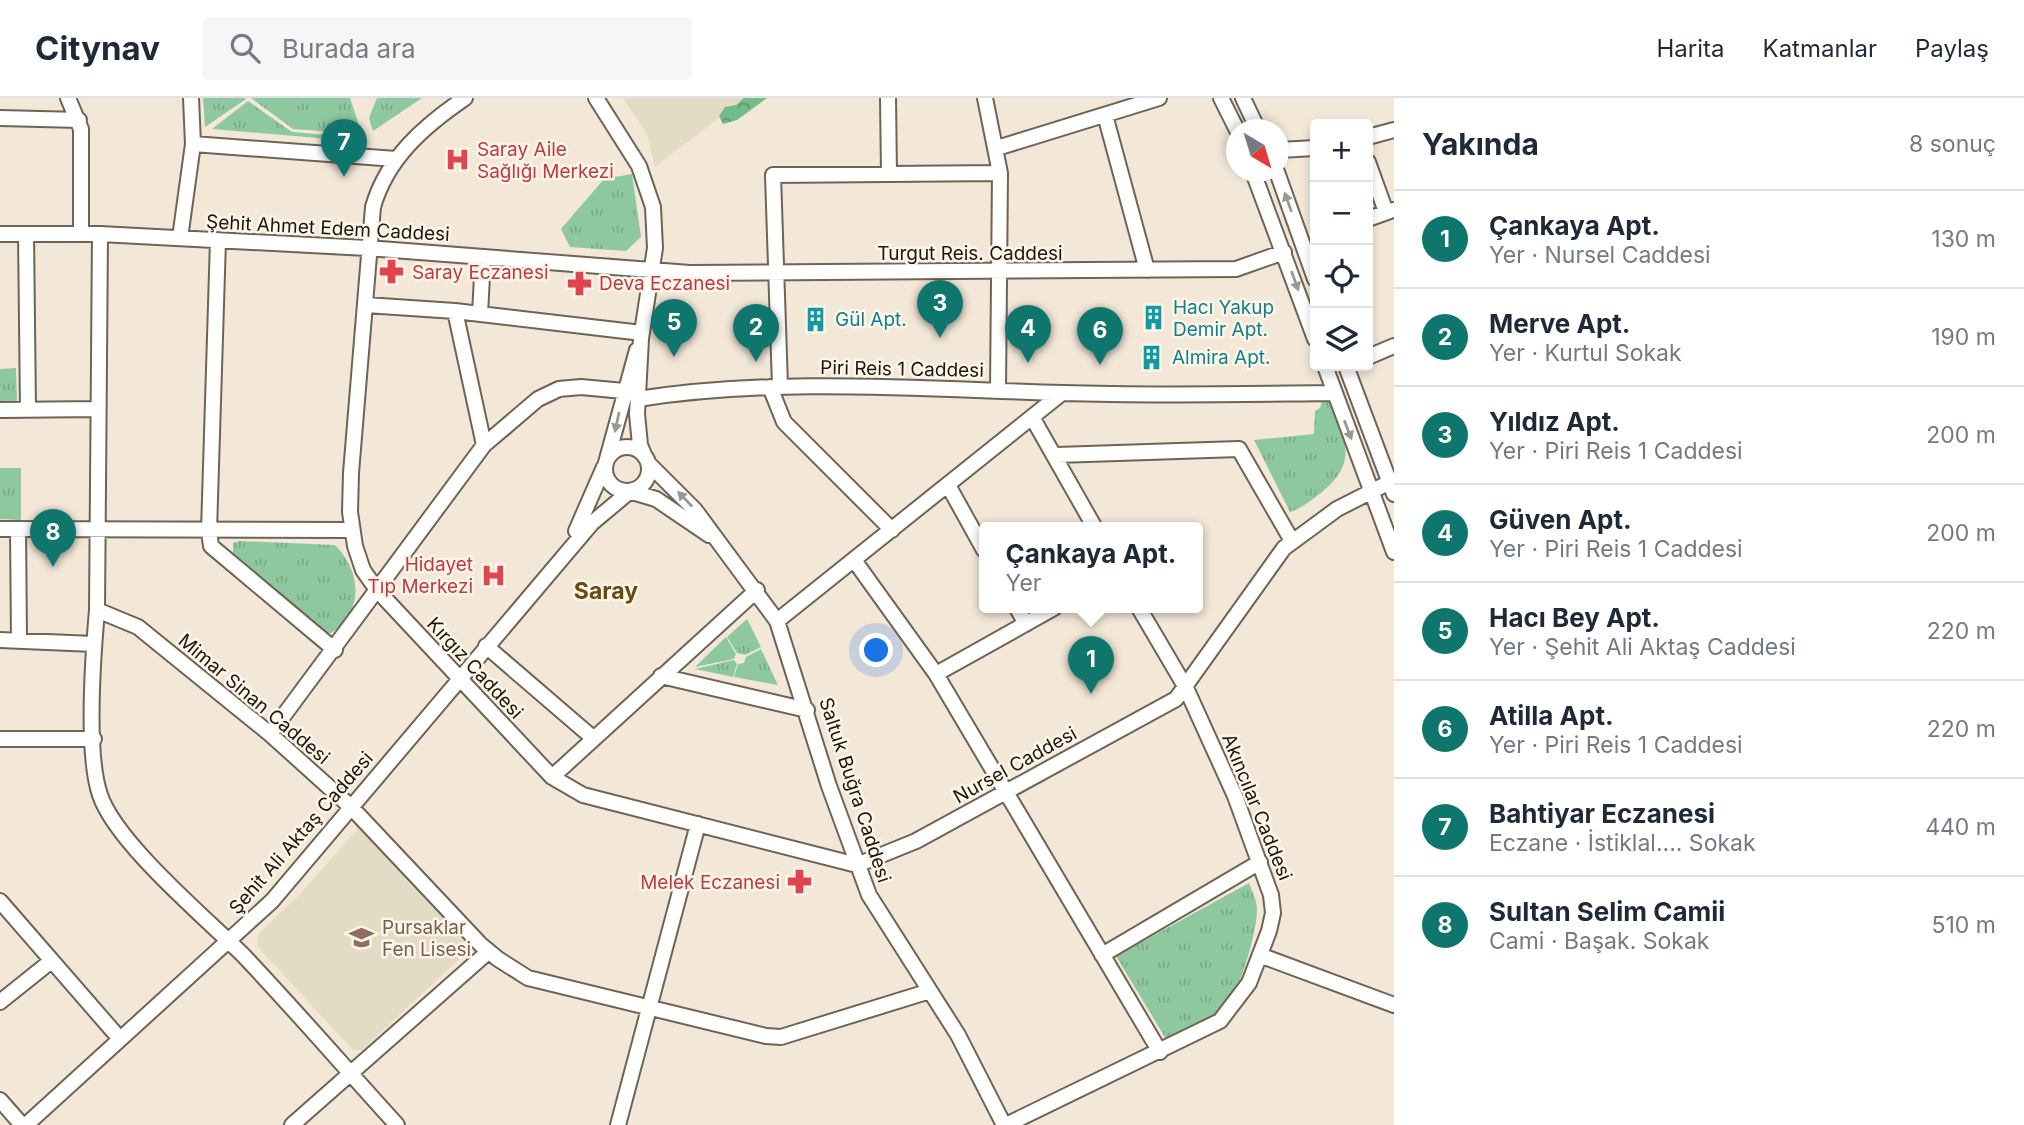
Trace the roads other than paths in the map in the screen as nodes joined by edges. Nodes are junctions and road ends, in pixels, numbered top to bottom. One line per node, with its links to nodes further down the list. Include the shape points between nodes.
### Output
1 (68, 98): 16 (street)
2 (191, 98): 19 (street)
3 (439, 98): 11 (street)
4 (466, 98): 11 (street, Kırgız Caddesi)
5 (596, 98): 42 (street, Şehit Ali Aktaş Caddesi, via 649,190)
6 (888, 98): 26 (street)
7 (985, 98): 20 (street)
8 (1159, 98): 12 (street)
9 (1221, 98): 14 (street)
10 (1242, 98): 15 (street)
11 (447, 112): 23 (street, Kırgız Caddesi)
12 (1105, 115): 20 (street); 41 (street)
13 (0, 118): 16 (street)
14 (1232, 119)
15 (1252, 119)
16 (79, 120): 33 (street)
17 (1394, 130): 18 (street)
18 (1373, 136)
19 (193, 144): 23 (street); 35 (street)
20 (997, 148): 24 (street)
21 (1310, 148): 22 (street)
22 (1289, 149)
23 (396, 159): 38 (street, Kırgız Caddesi, via 377,194)
24 (1000, 173): 26 (street); 44 (street)
25 (1373, 173): 29 (street)
26 (889, 174): 43 (street, via 773,175)
27 (1257, 182): 39 (street)
28 (1282, 182): 37 (street, one-way to 28)
29 (1390, 211): 30 (street)
30 (1373, 217)
31 (0, 234): 32 (street, Şehit Ahmet Edem Caddesi)
32 (26, 234): 33 (street, Şehit Ahmet Edem Caddesi); 62 (street)
33 (81, 234): 34 (street, Şehit Ahmet Edem Caddesi)
34 (100, 234): 35 (street, Şehit Ahmet Edem Caddesi); 60 (street)
35 (180, 238): 36 (street, Şehit Ahmet Edem Caddesi)
36 (218, 240): 38 (street, Şehit Ahmet Edem Caddesi); 77 (street)
37 (1310, 244)
38 (368, 248): 40 (street, Şehit Ahmet Edem Caddesi); 45 (street, Kırgız Caddesi)
39 (1284, 252): 41 (street, Turgut Reis. Caddesi, via 1236,269); 48 (street, one-way to 48)
40 (483, 257): 42 (street, Şehit Ahmet Edem Caddesi); 47 (street)
41 (1147, 270): 44 (street, Turgut Reis. Caddesi)
42 (653, 271): 43 (street, Turgut Reis. Caddesi); 49 (street, Şehit Ali Aktaş Caddesi)
43 (776, 272): 44 (street, Turgut Reis. Caddesi); 54 (street)
44 (1001, 272): 55 (street)
45 (366, 305): 46 (street); 75 (street, Kırgız Caddesi, via 351,473)
46 (454, 311): 47 (street); 64 (street)
47 (480, 314): 49 (street)
48 (1310, 326)
49 (642, 336): 56 (street, Şehit Ali Aktaş Caddesi); 59 (street, Şehit Ali Aktaş Caddesi)
50 (1394, 346): 51 (street)
51 (1373, 355)
52 (1327, 371): 58 (street)
53 (1348, 371): 69 (street)
54 (775, 386): 55 (street, Piri Reis 1 Caddesi); 59 (street, Piri Reis 1 Caddesi); 76 (street, via 784,422)
55 (998, 390): 57 (street, Piri Reis 1 Caddesi)
56 (624, 391): 64 (street, via 559,389 538,399); 67 (street, Şehit Ali Aktaş Caddesi, one-way to 67)
57 (1062, 393): 58 (street, Piri Reis 1 Caddesi); 63 (street)
58 (1334, 393): 69 (street, one-way to 69)
59 (638, 400): 66 (street, Şehit Ali Aktaş Caddesi, via 638,435)
60 (97, 409): 62 (street); 74 (street)
61 (0, 410): 62 (street)
62 (28, 410)
63 (1032, 417): 65 (street); 68 (street)
64 (484, 445): 84 (street)
65 (1056, 455): 71 (street); 80 (street, via 1239,449)
66 (647, 460): 67 (street, via 626,447 615,450); 70 (street, Şehit Ali Aktaş Caddesi, via 644,484); 78 (street, Saltuk Buğra Caddesi, one-way to 66, via 695,510)
67 (606, 462): 70 (street, via 608,482 617,490); 83 (street, Şehit Ali Aktaş Caddesi, via 581,523)
68 (948, 485): 76 (street); 79 (street)
69 (1386, 486): 80 (street, via 1337,509); 81 (street)
70 (630, 492): 78 (street, Saltuk Buğra Caddesi, via 656,499); 83 (street, Şehit Ali Aktaş Caddesi, via 592,523)
71 (1092, 522)
72 (0, 529): 73 (street)
73 (18, 529): 74 (street); 92 (street)
74 (97, 529): 77 (street); 86 (street)
75 (352, 530): 77 (street); 84 (street, Kırgız Caddesi, via 357,556)
76 (892, 530): 82 (street)
77 (209, 531): 96 (street, via 211,546)
78 (716, 540): 85 (street, Saltuk Buğra Caddesi)
79 (979, 541)
80 (1292, 541): 100 (street)
81 (1394, 552)
82 (854, 559): 90 (street); 97 (street)
83 (550, 571): 95 (street, Şehit Ali Aktaş Caddesi)
84 (377, 590): 96 (street); 99 (street, Kırgız Caddesi)
85 (757, 590): 90 (street, Saltuk Buğra Caddesi); 98 (street)
86 (97, 610): 94 (street); 102 (street, Mimar Sinan Caddesi, via 138,627)
87 (1020, 613): 91 (street)
88 (1046, 613): 91 (street)
89 (1142, 613): 100 (street, Akıncılar Caddesi)
90 (777, 621): 101 (street, Saltuk Buğra Caddesi)
91 (1026, 624): 97 (street)
92 (19, 639): 93 (street); 94 (street)
93 (0, 640)
94 (94, 644): 105 (street)
95 (486, 646): 99 (street, Şehit Ali Aktaş Caddesi); 103 (street)
96 (335, 650): 102 (street)
97 (936, 674): 107 (street)
98 (661, 676): 101 (street); 103 (street)
99 (458, 679): 106 (street, Kırgız Caddesi); 108 (street, Şehit Ali Aktaş Caddesi)
100 (1186, 688): 107 (street, Nursel Caddesi, via 1176,699); 110 (street, Akıncılar Caddesi)
101 (807, 710): 111 (street, Saltuk Buğra Caddesi)
102 (270, 734): 108 (street, Mimar Sinan Caddesi)
103 (593, 738): 106 (street)
104 (0, 739): 105 (street)
105 (94, 739): 113 (street, via 93,768 101,797 118,826)
106 (552, 777): 109 (street, Kırgız Caddesi, via 583,795)
107 (1004, 793): 111 (street, Nursel Caddesi, via 916,841); 115 (street)
108 (351, 807): 113 (street, Şehit Ali Aktaş Caddesi); 114 (street, Mimar Sinan Caddesi)
109 (698, 824): 111 (street, Kırgız Caddesi); 121 (street)
110 (1260, 862): 115 (street); 116 (street, Akıncılar Caddesi, via 1273,913)
111 (856, 865): 118 (street, Saltuk Buğra Caddesi, via 882,919)
112 (0, 901): 117 (street)
113 (230, 943): 122 (street, Şehit Ali Aktaş Caddesi); 124 (street)
114 (488, 952): 121 (street, Mimar Sinan Caddesi, via 528,978); 124 (street)
115 (1102, 955): 123 (street)
116 (1262, 956): 120 (street); 123 (street, Akıncılar Caddesi, via 1250,983 1220,1021)
117 (50, 962): 119 (street); 122 (street)
118 (930, 991): 121 (street, Mimar Sinan Caddesi, via 781,1037 765,1037); 130 (street, Saltuk Buğra Caddesi)
119 (0, 1002)
120 (1394, 1005)
121 (649, 1007): 129 (street)
122 (120, 1039): 126 (street, Şehit Ali Aktaş Caddesi)
123 (1160, 1052): 130 (street, Akıncılar Caddesi)
124 (350, 1073): 127 (street); 128 (street)
125 (0, 1100): 126 (street)
126 (24, 1125)
127 (292, 1125)
128 (397, 1125)
129 (618, 1125)
130 (1005, 1125)

